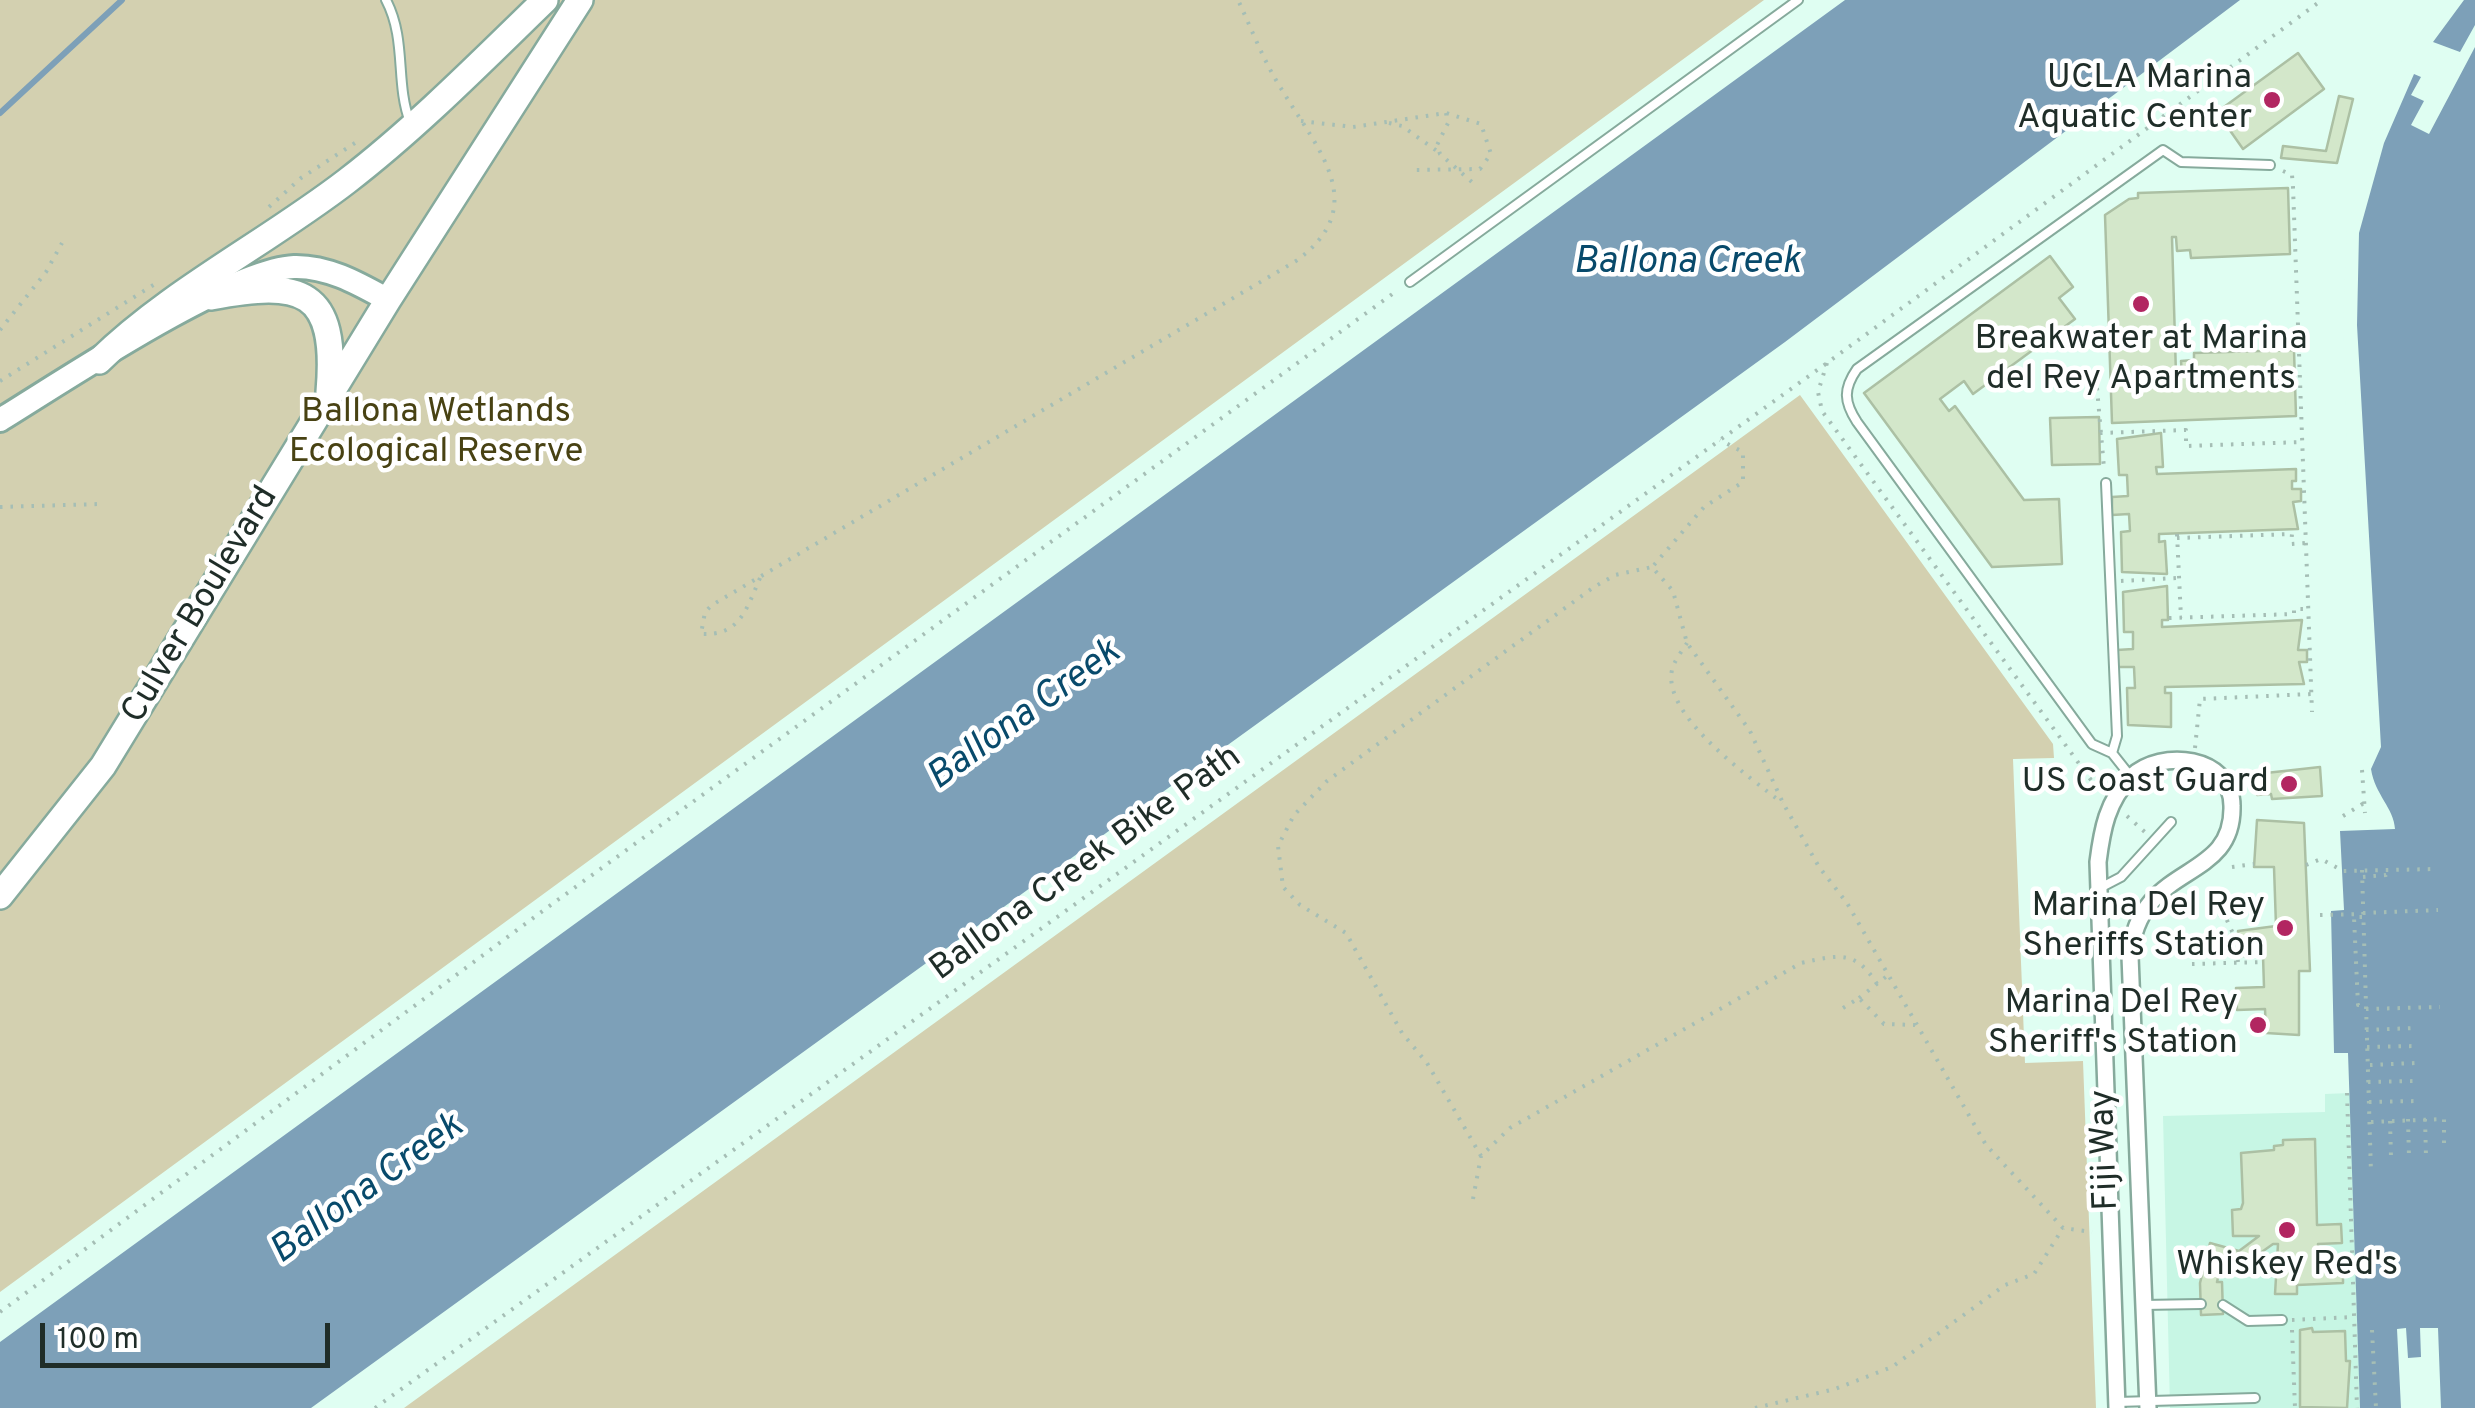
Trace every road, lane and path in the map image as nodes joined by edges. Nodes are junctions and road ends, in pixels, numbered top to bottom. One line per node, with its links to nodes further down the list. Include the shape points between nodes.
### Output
1 (386, 0): 10 (lane, via 399,36 402,102)
2 (545, 0): 10 (main road)
3 (580, 0): 24 (main road, Culver Boulevard)
4 (1238, 0): 8 (path)
5 (1798, 0): 22 (lane)
6 (2322, 0): 27 (path, Ballona Creek Bike Path)
7 (1446, 113): 9 (path); 14 (path); 17 (path, via 1481,124 1486,135 1488,163)
8 (1301, 121): 9 (path, via 1353,127); 40 (path, via 1328,166 1336,197 1331,224 1314,248)
9 (1385, 122): 14 (path)
10 (412, 126): 26 (main road, via 349,180 134,326)
11 (367, 136): 19 (path, via 300,178)
12 (2165, 139): 13 (lane)
13 (2163, 150): 15 (lane, via 2181,162); 49 (lane, via 1857,368 1846,391 1857,422 2092,744)
14 (1440, 154): 17 (path)
15 (2270, 165): 34 (path, via 2292,175)
16 (1412, 170): 17 (path)
17 (1463, 173): 18 (path)
18 (1473, 183)
19 (261, 214)
20 (62, 243): 25 (path)
21 (163, 280): 28 (path)
22 (1410, 282): 111 (path)
23 (211, 297): 24 (main road, via 296,267 340,275); 26 (main road); 30 (main road, via 268,287 305,299 330,336)
24 (388, 300): 30 (main road, Culver Boulevard)
25 (0, 330)
26 (99, 361): 31 (main road)
27 (1827, 363): 33 (path, Ballona Creek Bike Path); 55 (path, via 1818,392 1822,411)
28 (0, 382)
29 (2097, 388): 32 (path)
30 (328, 397): 66 (main road, Culver Boulevard, via 104,766)
31 (0, 420)
32 (2100, 432): 34 (path, via 2186,430 2186,446); 35 (path)
33 (1720, 440): 39 (path, via 1743,452 1743,482 1692,519); 118 (path, Ballona Creek Bike Path)
34 (2302, 442): 38 (path)
35 (2106, 483): 42 (lane)
36 (99, 504): 37 (path)
37 (0, 507)
38 (2306, 543): 41 (path, via 2292,544 2292,534 2177,536); 43 (path)
39 (1652, 566): 46 (path, via 1673,591); 97 (path, via 1594,587 1378,741 1305,804 1278,846 1283,886 1346,933)
40 (760, 578): 40 (path, via 704,612 701,634 733,629)
41 (2176, 578): 42 (path); 45 (path)
42 (2110, 581): 49 (lane)
43 (2308, 608): 45 (path); 47 (path)
44 (2169, 618): 45 (path)
45 (2181, 618)
46 (1686, 643): 53 (path, via 1750,730); 53 (path, via 1672,671 1681,710 1724,756)
47 (2311, 694): 48 (path); 50 (path, via 2200,699)
48 (2312, 712)
49 (2112, 754): 52 (lane)
50 (2192, 761): 52 (street, via 2157,762); 105 (street, Fiji Way, via 2225,782 2233,809 2216,854 2152,898 2132,932)
51 (2362, 770): 54 (path)
52 (2131, 777): 55 (street, Fiji Way)
53 (1783, 803): 74 (path)
54 (2364, 803): 56 (path); 57 (path)
55 (2109, 807): 65 (street, Fiji Way)
56 (2365, 813)
57 (2344, 816)
58 (2171, 822): 65 (lane, via 2121,877)
59 (2254, 864): 61 (path)
60 (2306, 865): 64 (path, via 2321,859 2343,872)
61 (2232, 867)
62 (2391, 869): 63 (path); 64 (path); 64 (path, via 2386,875)
63 (2436, 869)
64 (2362, 873): 69 (path)
65 (2097, 890): 104 (street, Fiji Way)
66 (0, 896)
67 (2438, 910): 69 (path)
68 (2219, 915): 71 (path, via 2235,938)
69 (2362, 915): 70 (path); 77 (path); 77 (path, via 2354,918 2356,967 2358,1001)
70 (2320, 916)
71 (2238, 962): 72 (path); 73 (path)
72 (2263, 962)
73 (2192, 964)
74 (1889, 974): 75 (path); 80 (path)
75 (1877, 984): 76 (path); 97 (path, via 1864,963 1848,957 1801,963 1510,1128)
76 (1860, 998): 79 (path); 80 (path, via 1884,1024)
77 (2366, 1007): 78 (path); 82 (path)
78 (2440, 1007)
79 (1842, 1008)
80 (1915, 1025): 103 (path, via 1986,1145)
81 (2414, 1028): 82 (path)
82 (2366, 1030): 84 (path)
83 (2416, 1046): 84 (path)
84 (2367, 1047): 86 (path)
85 (2416, 1063): 86 (path)
86 (2368, 1065): 88 (path)
87 (2416, 1081): 88 (path)
88 (2368, 1082): 91 (path)
89 (2348, 1094): 112 (path)
90 (2419, 1101): 91 (path)
91 (2369, 1102): 95 (path)
92 (2426, 1119): 93 (path); 96 (path, via 2444,1119); 98 (path)
93 (2408, 1120): 94 (path); 100 (path)
94 (2390, 1121): 95 (path); 99 (path)
95 (2370, 1122): 101 (path)
96 (2444, 1151)
97 (1481, 1156): 102 (path)
98 (2426, 1156)
99 (2391, 1157)
100 (2409, 1157)
101 (2371, 1173)
102 (1473, 1199)
103 (2063, 1228): 104 (path); 119 (path, via 2034,1274 2004,1286 1892,1367)
104 (2110, 1232): 105 (street); 117 (street, Fiji Way)
105 (2140, 1232): 110 (street, Fiji Way)
106 (2219, 1271): 107 (path)
107 (2258, 1276)
108 (2200, 1304): 110 (lane)
109 (2223, 1304): 113 (lane, via 2248,1321)
110 (2144, 1306): 116 (street, Fiji Way)
111 (0, 1312)
112 (2354, 1317): 113 (path); 121 (path)
113 (2287, 1320): 120 (path)
114 (2372, 1330): 122 (path)
115 (2255, 1398): 116 (lane)
116 (2147, 1404): 117 (lane)
117 (2117, 1405)
118 (375, 1408)
119 (1755, 1408)
120 (2295, 1408)
121 (2357, 1408)
122 (2376, 1408)

